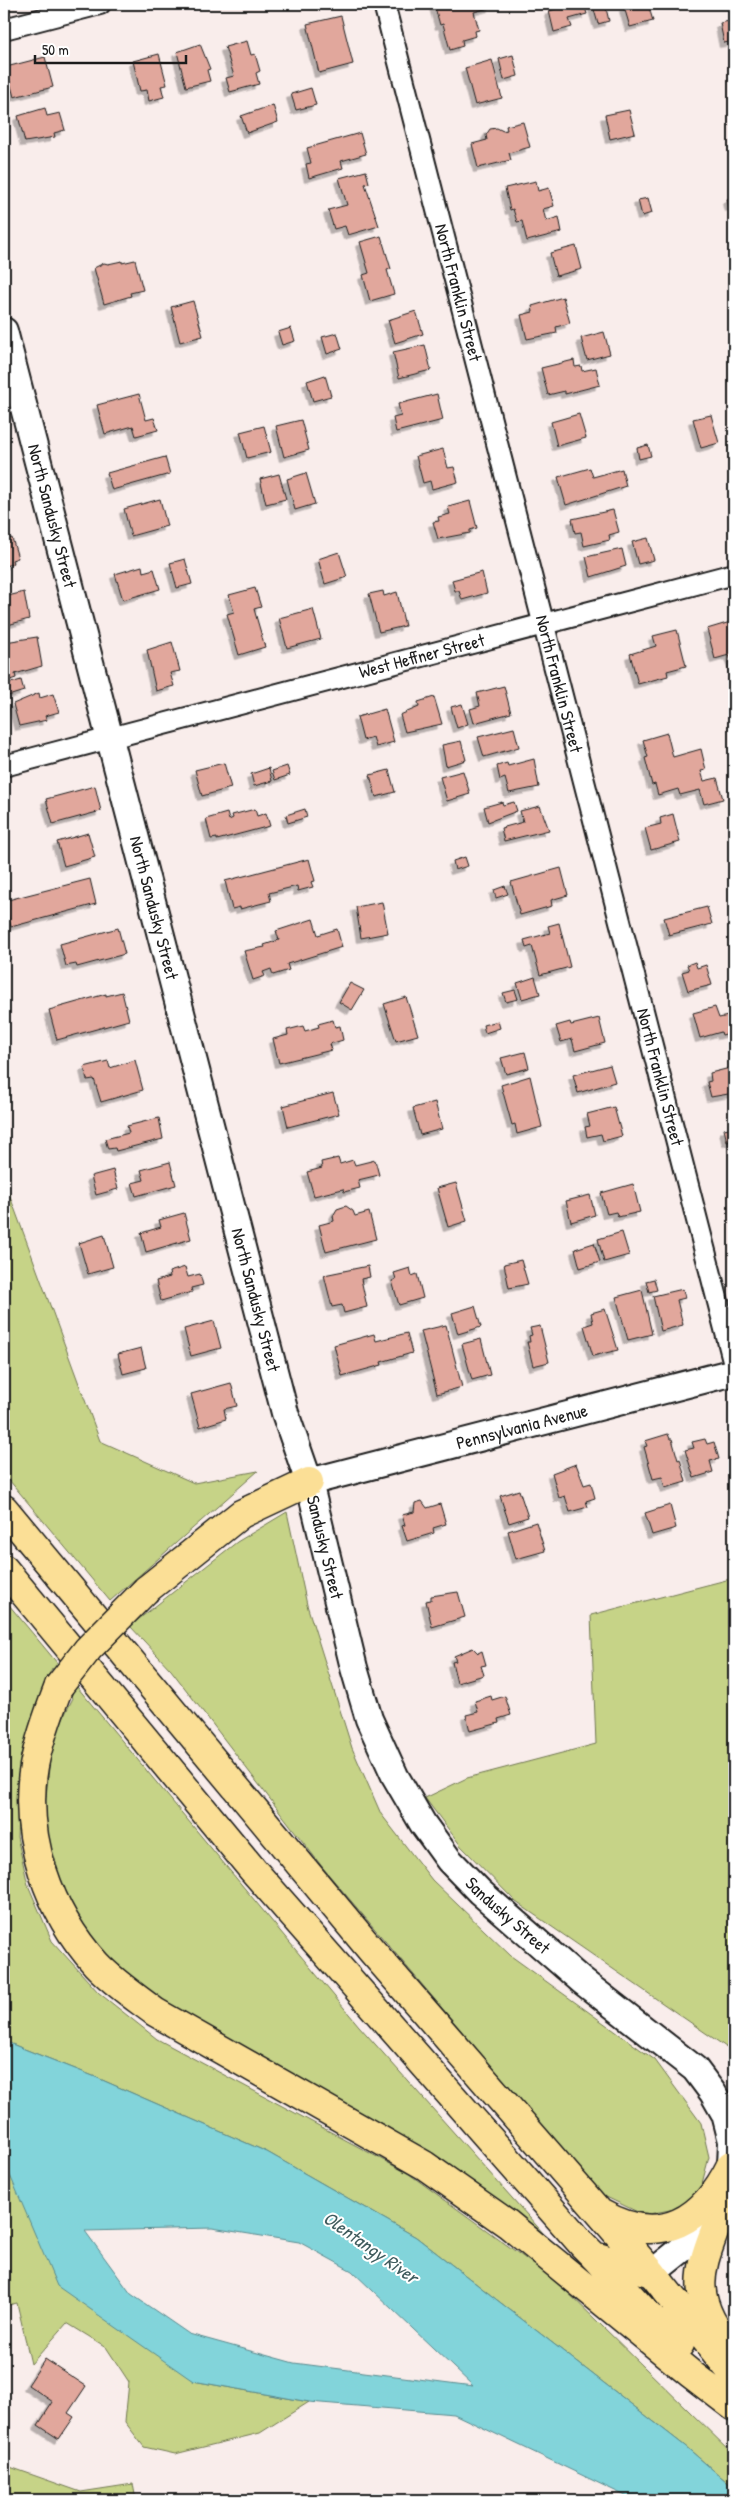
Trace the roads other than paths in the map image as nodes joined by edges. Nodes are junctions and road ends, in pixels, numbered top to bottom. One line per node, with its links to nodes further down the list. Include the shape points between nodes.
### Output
1 (100, 4): 3 (street)
2 (384, 4): 6 (street, North Franklin Street)
3 (4, 29)
4 (4, 331): 7 (street, North Sandusky Street)
5 (734, 574): 6 (street, West Heffner Street)
6 (544, 624): 7 (street, West Heffner Street); 9 (street, North Franklin Street)
7 (110, 738): 8 (street, West Heffner Street); 11 (street, North Sandusky Street, via 285,1413)
8 (4, 766)
9 (734, 1364)
10 (734, 1372): 11 (street, Pennsylvania Avenue)
11 (309, 1482): 14 (street, Sandusky Street, via 369,1719 423,1824 449,1860 480,1892 582,1981 695,2069 725,2114 732,2141); 21 (highway, bridge, via 241,1514 146,1590 88,1649 58,1686 34,1768 32,1825 38,1855 58,1910 97,1965 155,2012 424,2165 508,2224)
12 (4, 1508): 15 (highway, via 372,1951)
13 (4, 1569): 16 (highway, via 265,1884)
14 (731, 2165): 15 (highway, via 721,2185 704,2205 689,2219 674,2226 655,2229 634,2227); 17 (street, Sandusky Street, via 702,2233); 18 (highway, via 730,2188 703,2262 700,2283 706,2311)
15 (597, 2211): 17 (highway)
16 (594, 2256): 17 (highway); 20 (highway, via 642,2309)
17 (652, 2273): 19 (highway)
18 (734, 2352)
19 (734, 2375)
20 (734, 2395)
21 (734, 2407)

